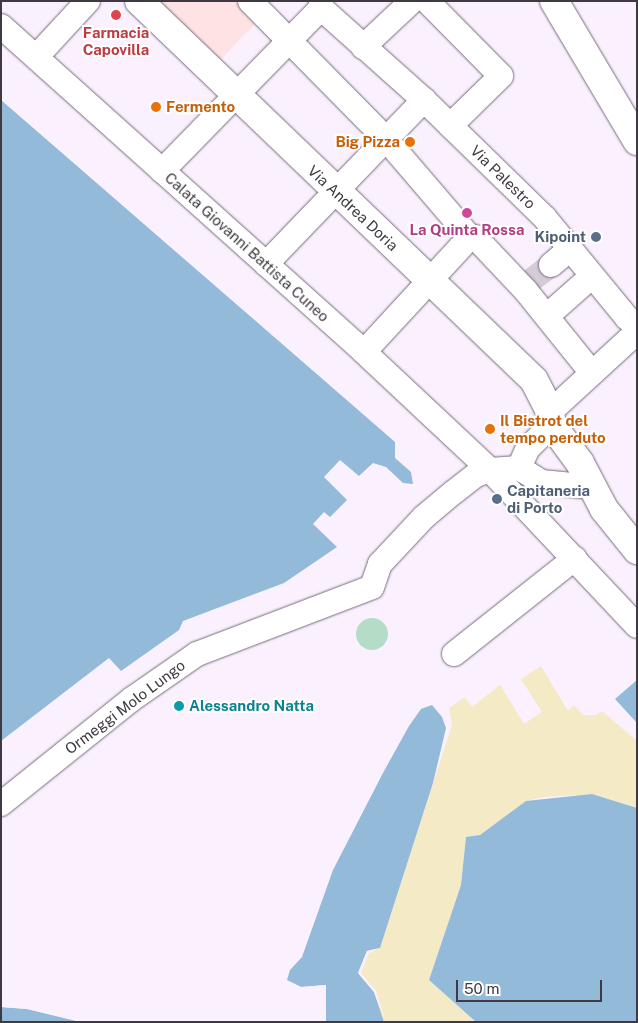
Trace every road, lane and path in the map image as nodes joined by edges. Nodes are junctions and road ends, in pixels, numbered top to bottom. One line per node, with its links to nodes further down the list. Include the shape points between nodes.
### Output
1 (88, 1): 11 (street)
2 (139, 1): 12 (main road, Via Andrea Doria)
3 (250, 1): 9 (street)
4 (412, 1): 10 (street)
5 (427, 1): 14 (street, via 501,76)
6 (554, 1): 16 (main road)
7 (321, 5): 9 (street); 10 (street, Via Palestro)
8 (1, 26): 11 (street, Calata Giovanni Battista Cuneo)
9 (288, 39): 12 (street); 15 (street)
10 (363, 46): 13 (street, Via Palestro)
11 (37, 56): 17 (street, Calata Giovanni Battista Cuneo)
12 (236, 97): 17 (street); 18 (main road, Via Andrea Doria)
13 (424, 100): 14 (street, Via Palestro); 15 (street)
14 (450, 126): 20 (street, Via Palestro, via 545,218)
15 (385, 138): 18 (street); 19 (street)
16 (637, 141)
17 (162, 172): 21 (street, Calata Giovanni Battista Cuneo)
18 (336, 192): 21 (street); 24 (main road, Via Andrea Doria)
19 (470, 237): 24 (street); 25 (street, via 475,237 526,284)
20 (571, 248): 22 (street); 23 (street, Via Palestro)
21 (266, 264): 28 (street, Calata Giovanni Battista Cuneo)
22 (551, 265)
23 (592, 276): 25 (street); 26 (street, Via Palestro)
24 (430, 281): 28 (street); 30 (main road, Via Andrea Doria, via 534,380)
25 (546, 316): 29 (street)
26 (637, 326)
27 (637, 332): 29 (street)
28 (364, 352): 32 (street, Calata Giovanni Battista Cuneo)
29 (592, 373): 30 (street)
30 (551, 418): 31 (street, via 528,448); 33 (main road, Via Andrea Doria)
31 (519, 468): 32 (street); 33 (street, via 541,482)
32 (490, 470): 35 (street, Calata Giovanni Battista Cuneo, via 512,497); 38 (street, Ormeggi Molo Lungo, via 476,475 424,517 380,564 372,587 197,654 132,699)
33 (592, 487): 34 (main road, Via Andrea Doria, via 604,509)
34 (637, 550)
35 (575, 558): 36 (street, Calata Giovanni Battista Cuneo); 37 (street)
36 (637, 626)
37 (454, 654)
38 (1, 804)

